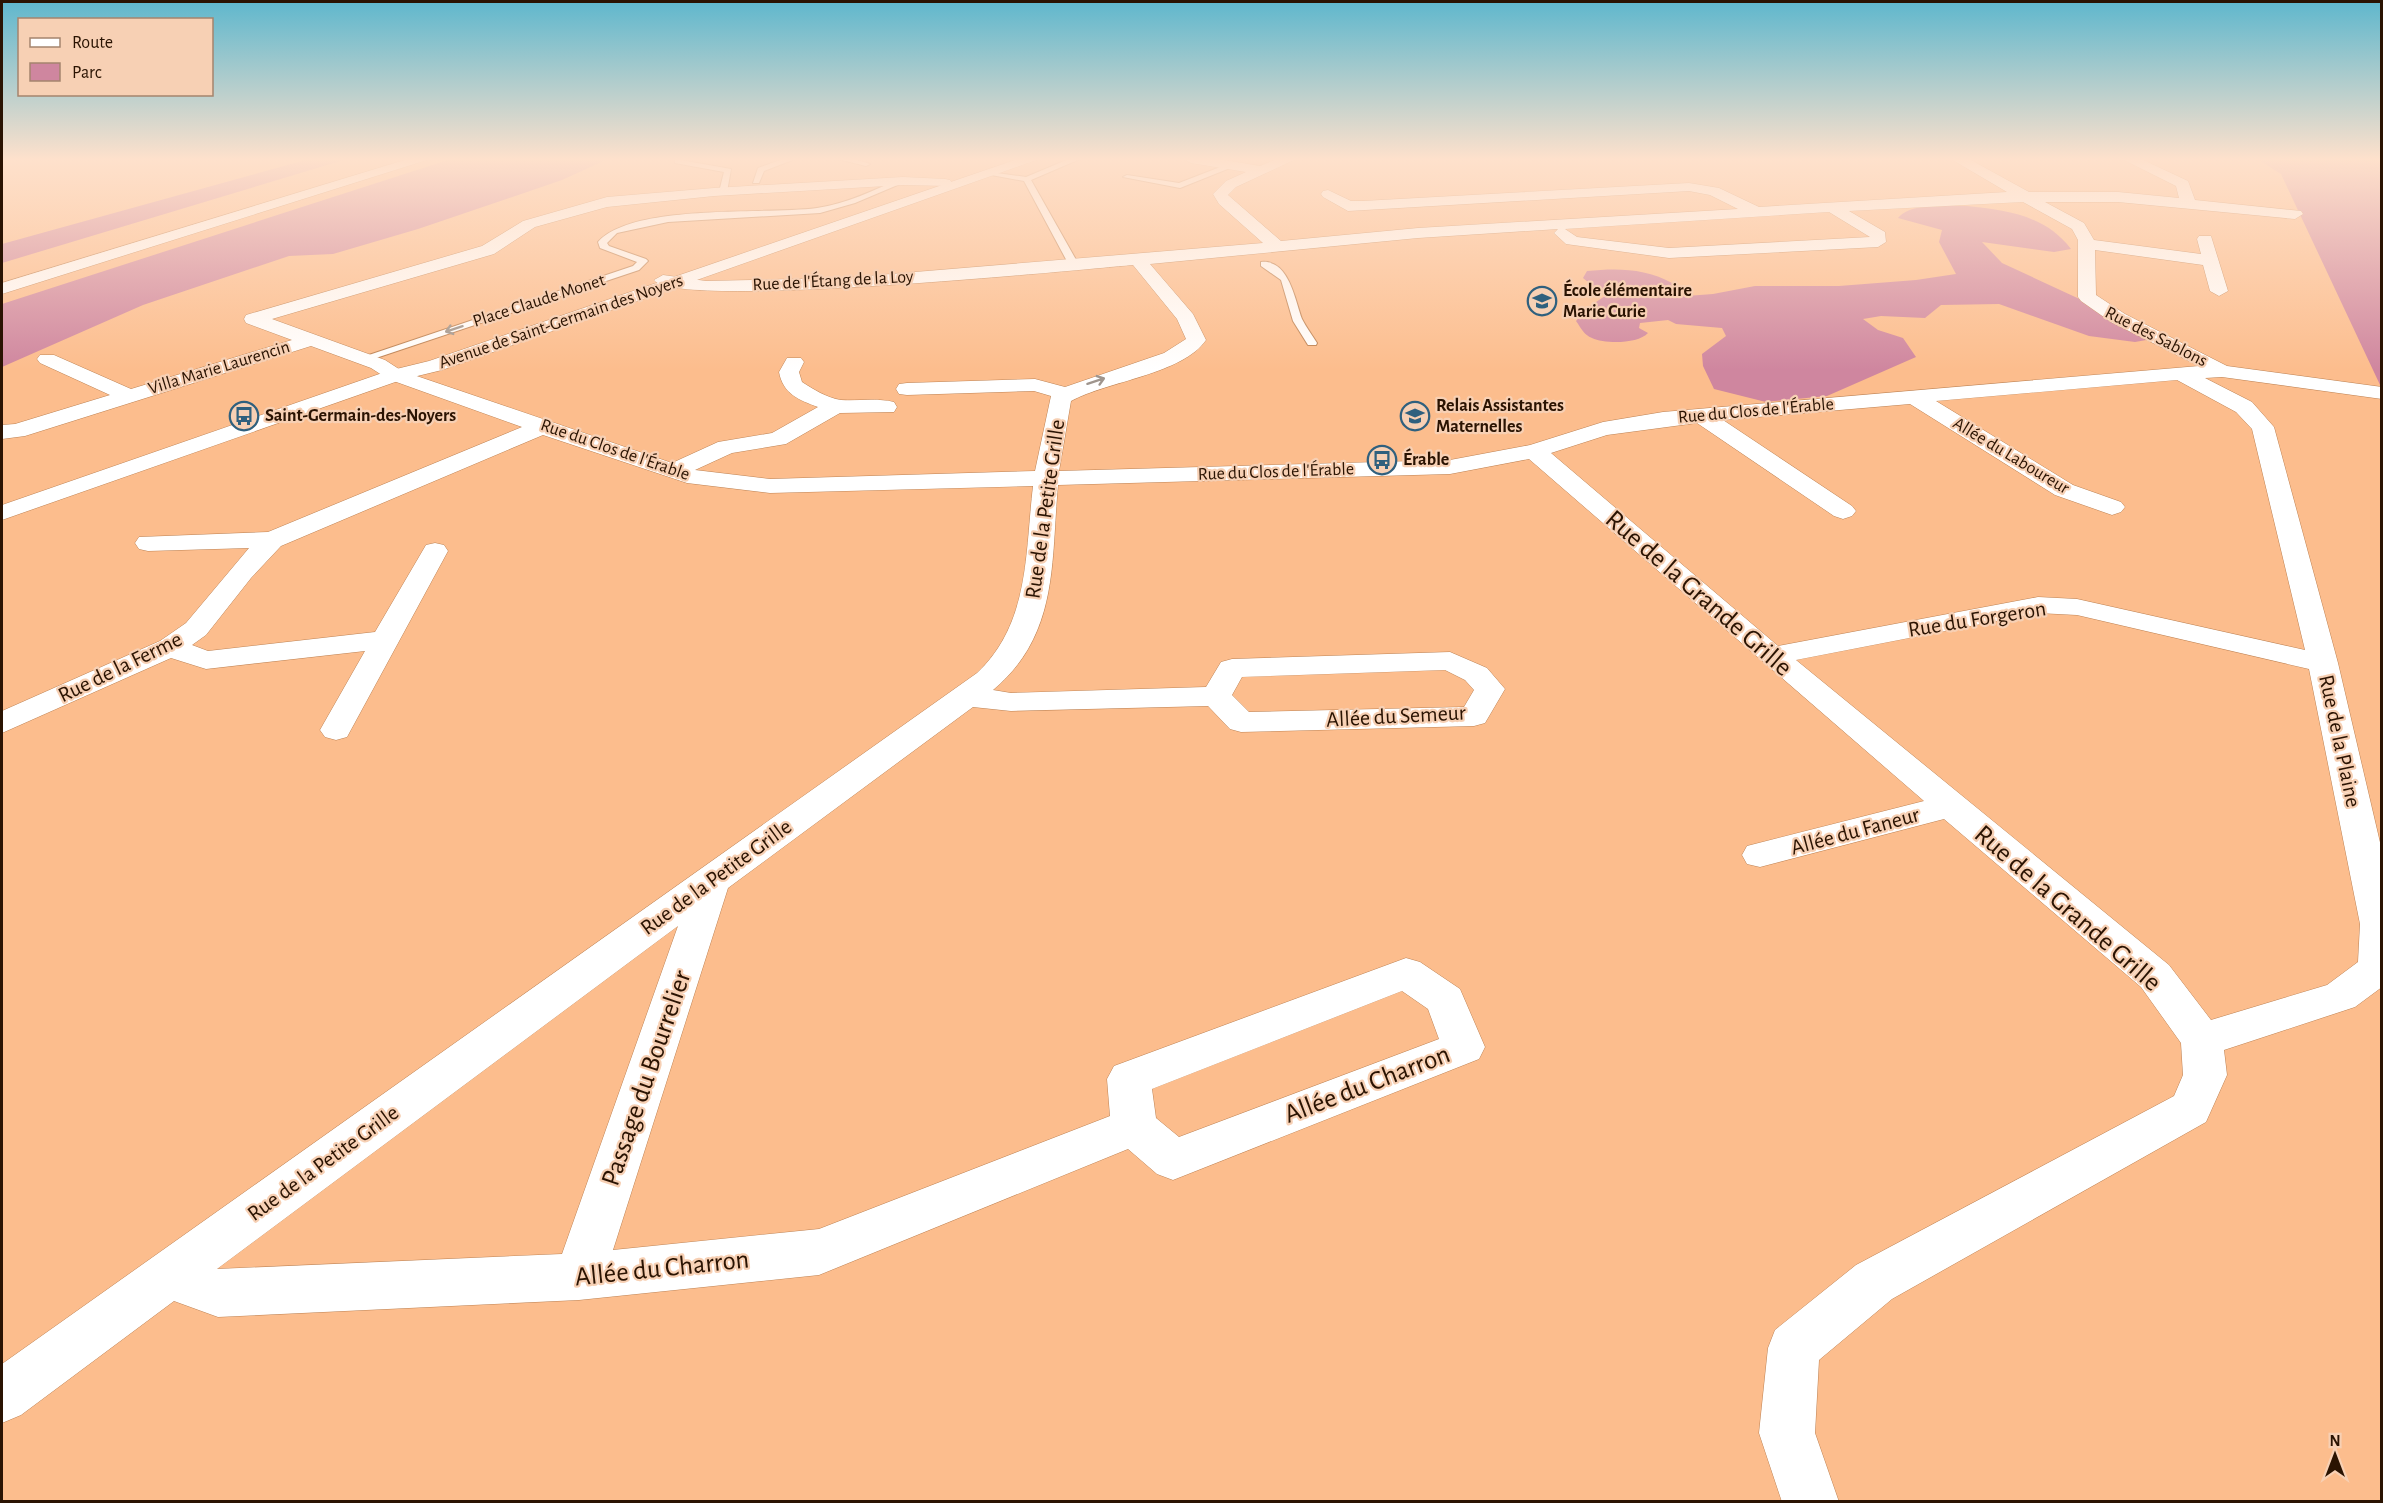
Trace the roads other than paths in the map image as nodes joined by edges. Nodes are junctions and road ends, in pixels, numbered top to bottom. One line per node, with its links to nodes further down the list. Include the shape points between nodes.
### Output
1 (150, 229): 21 (main road)
2 (196, 229): 23 (main road)
3 (520, 229): 25 (main road, Rue du Clos de l'Érable, via 488,249 254,319)
4 (617, 229): 28 (lane, Place Claude Monet, one-way to 28, via 602,242 605,248 643,261 636,268)
5 (816, 229): 22 (main road, Avenue de Saint-Germain des Noyers)
6 (826, 229): 22 (main road, Avenue de Saint-Germain des Noyers)
7 (1054, 229): 20 (lane)
8 (1257, 229): 16 (main road)
9 (1474, 229): 13 (main road, Rue de l'Étang de la Loy)
10 (1557, 229): 11 (main road, via 1572,241 1669,253 1878,242 1879,235)
11 (1871, 229)
12 (2079, 229): 15 (main road)
13 (1446, 231): 16 (main road, Rue de l'Étang de la Loy)
14 (2204, 238): 19 (main road)
15 (2086, 244): 19 (main road); 30 (main road, Rue des Sablons, via 2087,297 2104,311 2183,348)
16 (1277, 246): 17 (main road, Rue de l'Étang de la Loy)
17 (1256, 256): 18 (main road, Rue de l'Étang de la Loy); 26 (lane, via 1285,279 1298,321)
18 (1138, 260): 20 (main road, Rue de l'Étang de la Loy); 35 (main road, Rue de la Petite Grille, one-way to 18, via 1077,387 1169,357 1196,340 1186,318)
19 (2211, 261): 24 (main road)
20 (1074, 265): 22 (main road, Rue de l'Étang de la Loy, via 843,283 706,286)
21 (2, 274)
22 (669, 282): 32 (main road, Avenue de Saint-Germain des Noyers, via 435,366)
23 (2, 289)
24 (2219, 291)
25 (308, 340): 28 (main road, Rue du Clos de l'Érable); 36 (main road, Villa Marie Laurencin)
26 (1312, 343)
27 (47, 359): 36 (main road, Villa Marie Laurencin)
28 (363, 359): 32 (main road, Rue du Clos de l'Érable)
29 (794, 362): 38 (main road, via 789,372 792,385)
30 (2222, 372): 31 (main road, Rue du Clos de l'Érable); 34 (main road, Rue du Clos de l'Érable)
31 (2180, 374): 37 (main road, Rue du Clos de l'Érable); 55 (main road, Rue de la Plaine, via 2244,407 2263,427)
32 (395, 375): 41 (main road, Rue du Clos de l'Érable); 48 (main road, Avenue de Saint-Germain des Noyers)
33 (907, 389): 35 (main road, via 1035,385)
34 (2382, 393)
35 (1067, 394): 45 (main road, Rue de la Petite Grille, via 1061,398)
36 (130, 396): 42 (main road, Villa Marie Laurencin)
37 (1914, 397): 40 (main road, Rue du Clos de l'Érable); 46 (main road, Allée du Laboureur, via 2064,490)
38 (836, 406): 39 (main road); 44 (main road, via 778,439 726,447)
39 (886, 407)
40 (1703, 417): 43 (main road, Rue du Clos de l'Érable, via 1603,429); 47 (main road)
41 (544, 426): 44 (main road, Rue du Clos de l'Érable); 49 (main road, Rue de la Ferme)
42 (2, 432)
43 (1534, 451): 45 (main road, Rue du Clos de l'Érable, via 1450,467); 54 (main road, Rue de la Grande Grille)
44 (674, 471): 45 (main road, Rue du Clos de l'Érable, via 696,478 770,486)
45 (1046, 479): 56 (main road, Rue de la Petite Grille, via 1035,602 1022,637 1010,658)
46 (2112, 507)
47 (1843, 511)
48 (2, 513)
49 (272, 540): 50 (main road, Rue de la Ferme); 53 (main road, Rue de la Ferme, via 196,629)
50 (148, 543)
51 (435, 551): 52 (main road)
52 (386, 640): 53 (main road, via 206,660); 59 (main road)
53 (170, 647): 58 (main road, Rue de la Ferme)
54 (1772, 656): 55 (main road, Rue du Forgeron, via 2038,605 2077,607); 60 (main road, Rue de la Grande Grille)
55 (2323, 663): 63 (main road, Rue de la Plaine, via 2379,924 2378,968 2341,996)
56 (963, 696): 57 (main road, via 1011,702); 62 (main road, Rue de la Petite Grille)
57 (1216, 696): 57 (main road, Allée du Semeur, via 1242,722 1474,716 1490,689 1476,674 1450,661 1232,668)
58 (2, 723)
59 (336, 730)
60 (1950, 806): 61 (main road, Allée du Faneur); 63 (main road, Rue de la Grande Grille, via 2155,976)
61 (1760, 855)
62 (713, 878): 65 (main road, Rue de la Petite Grille); 66 (main road, Passage du Bourrelier)
63 (2202, 1040): 68 (main road, via 2205,1075 2190,1109 1874,1282 1794,1348 1787,1433)
64 (1134, 1127): 64 (main road, Allée du Charron, via 1173,1160 1464,1047 1445,1000 1406,973 1129,1079); 66 (main road, Allée du Charron, via 819,1252)
65 (168, 1275): 66 (main road, Allée du Charron, via 218,1293); 67 (main road, Rue de la Petite Grille)
66 (579, 1277)
67 (2, 1396)
68 (1810, 1502)

